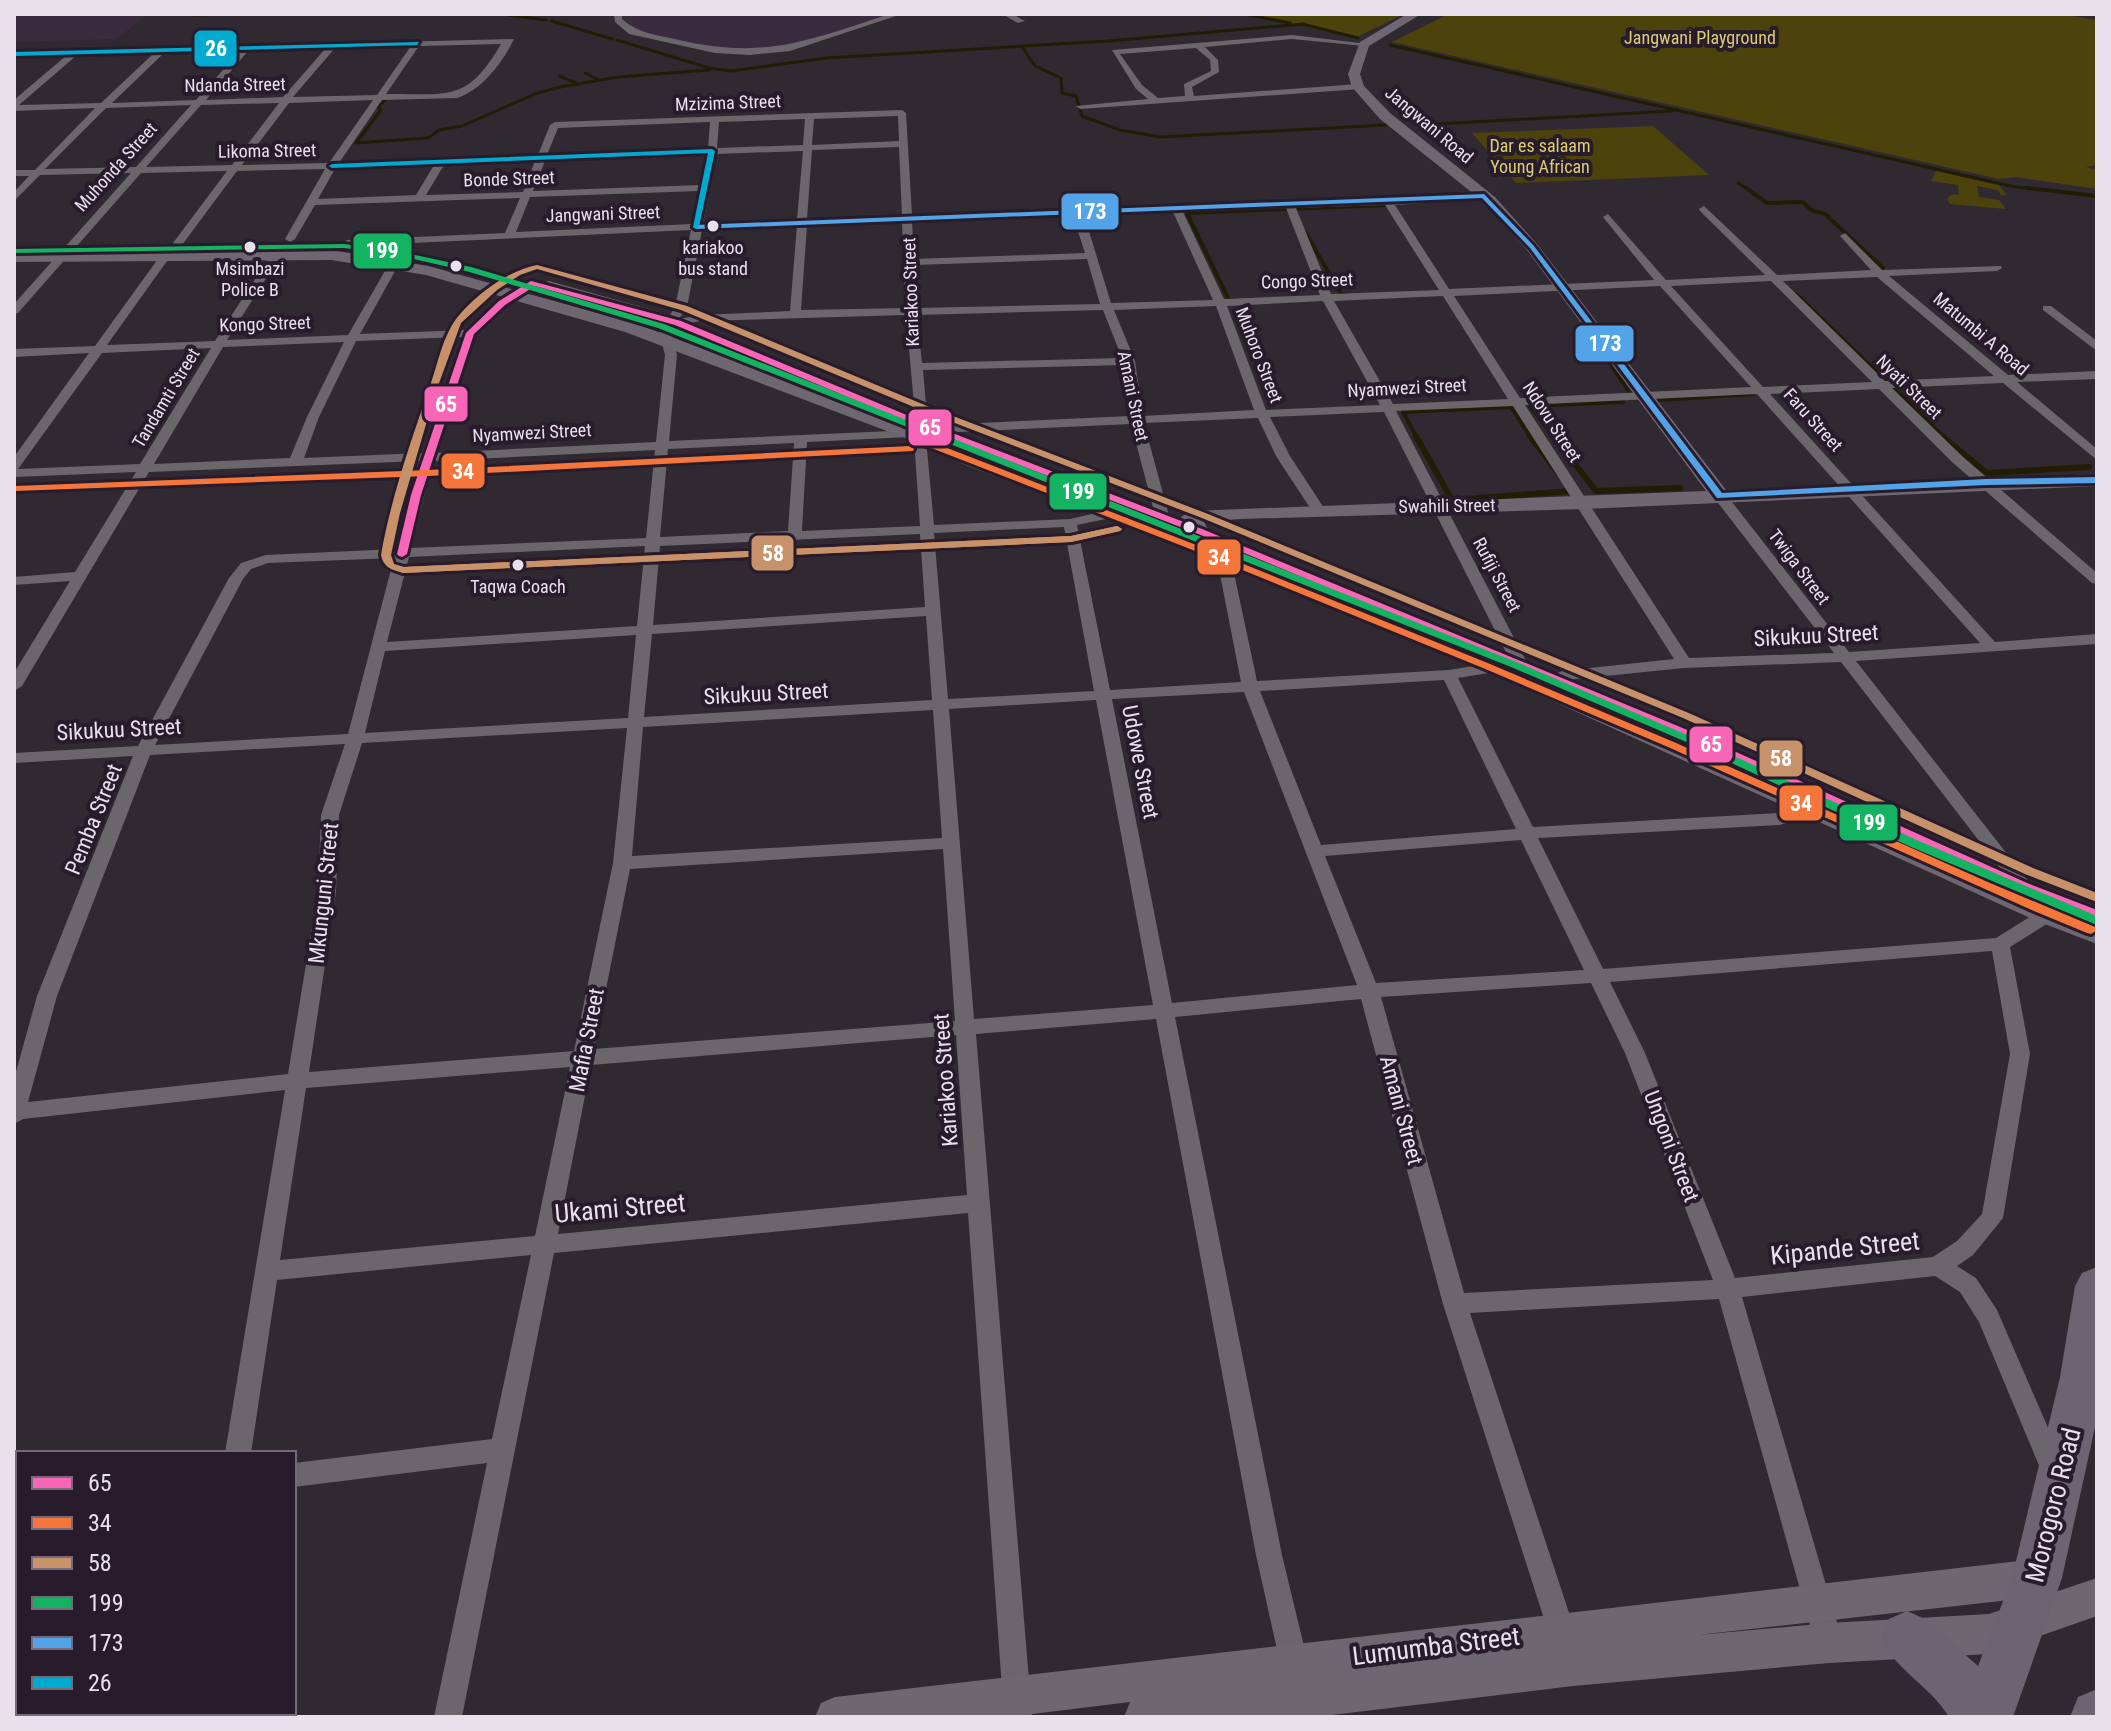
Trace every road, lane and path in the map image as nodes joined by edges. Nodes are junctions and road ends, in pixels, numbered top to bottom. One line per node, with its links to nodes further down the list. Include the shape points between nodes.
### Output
1 (618, 14): 2 (street, via 632,32 738,53 787,49)
2 (898, 14)
3 (1006, 14): 5 (street)
4 (1415, 14): 7 (street)
5 (1021, 21)
6 (417, 43): 8 (street); 16 (street); 16 (street, Ndanda Street, via 511,41 467,92)
7 (1364, 44): 9 (street, via 1299,36); 14 (street, Jangwani Road, via 1354,74)
8 (332, 46): 10 (street); 17 (street)
9 (1199, 46): 15 (street, via 1213,57 1216,68 1187,86); 18 (street, via 1115,52 1139,87)
10 (246, 49): 11 (street); 19 (street, Muhonda Street)
11 (162, 50): 12 (street); 20 (street)
12 (75, 52): 13 (street); 21 (street)
13 (14, 54)
14 (1358, 87): 15 (street); 38 (street, Jangwani Road, via 1385,116)
15 (1190, 97): 18 (street)
16 (380, 98): 17 (street, Ndanda Street); 31 (street)
17 (286, 100): 19 (street, Ndanda Street); 32 (street)
18 (1156, 101): 22 (street)
19 (198, 102): 20 (street, Ndanda Street); 33 (street, Muhonda Street)
20 (107, 105): 21 (street, Ndanda Street); 34 (street)
21 (14, 106)
22 (1080, 106)
23 (902, 113): 24 (street, Mzizima Street); 26 (street, Kariakoo Street)
24 (810, 116): 25 (street, Mzizima Street); 27 (street)
25 (715, 120): 28 (street, Mafia Street); 29 (street, Mzizima Street, via 555,125)
26 (904, 144): 27 (street, Likoma Street); 48 (street, Kariakoo Street)
27 (807, 148): 28 (street, Likoma Street); 49 (street)
28 (712, 151): 29 (street, Likoma Street); 36 (street, Mafia Street)
29 (540, 157): 30 (street, Likoma Street); 37 (street)
30 (441, 161): 31 (street, Likoma Street); 40 (street)
31 (332, 166): 32 (street, Likoma Street); 41 (street)
32 (234, 168): 33 (street, Likoma Street); 56 (street)
33 (138, 170): 34 (street, Likoma Street); 57 (street, Muhonda Street)
34 (39, 172): 35 (street, Likoma Street); 39 (street)
35 (14, 173)
36 (704, 188): 37 (street, Bonde Street); 50 (street, Mafia Street)
37 (525, 195): 40 (street, Bonde Street); 51 (street)
38 (1484, 196): 42 (street, Jangwani Street); 68 (street, Twiga Street, via 1532,247)
39 (14, 198)
40 (419, 198): 41 (street, Bonde Street)
41 (314, 202): 53 (street)
42 (1388, 202): 43 (street, Jangwani Street); 69 (street, Ndovu Street)
43 (1290, 206): 45 (street, Jangwani Street); 71 (street, Rufiji Street)
44 (1704, 209): 65 (street, Nyati Street)
45 (1177, 210): 46 (street, Jangwani Street); 72 (street, Muhoro Street)
46 (1078, 214): 48 (street, Jangwani Street); 59 (street, Amani Street)
47 (1608, 217): 67 (street, Faru Street)
48 (908, 218): 49 (street, Jangwani Street); 61 (street, Kariakoo Street)
49 (802, 222): 50 (street, Jangwani Street); 77 (street)
50 (696, 227): 51 (street, Jangwani Street); 79 (street, Mafia Street)
51 (510, 234): 54 (street, Jangwani Street)
52 (1845, 236): 64 (street, Matumbi A Road)
53 (290, 239)
54 (347, 243): 57 (street); 66 (street, via 433,256)
55 (14, 249): 57 (street)
56 (172, 249): 57 (street); 58 (street); 83 (street)
57 (65, 251): 60 (street); 73 (street, Muhonda Street)
58 (277, 253): 62 (street); 81 (street, Tandamti Street)
59 (1091, 256): 61 (street); 74 (street, Amani Street)
60 (14, 257)
61 (911, 262): 76 (street, Kariakoo Street)
62 (394, 264): 70 (street); 80 (street)
63 (1997, 268): 64 (street, Congo Street)
64 (1880, 274): 65 (street, Congo Street); 88 (street, Matumbi A Road)
65 (1776, 280): 67 (street, Congo Street); 89 (street, Nyati Street)
66 (534, 283): 70 (street, Mkunguni Street); 79 (street)
67 (1665, 284): 68 (street, Congo Street); 90 (street, Faru Street)
68 (1562, 289): 69 (street, Congo Street); 91 (street, Twiga Street)
69 (1445, 294): 71 (street, Congo Street); 92 (street, Ndovu Street)
70 (514, 295): 78 (street, Mkunguni Street); 79 (street)
71 (1327, 298): 72 (street, Congo Street); 93 (street, Rufiji Street)
72 (1219, 303): 74 (street, Congo Street); 94 (street, Muhoro Street)
73 (16, 307)
74 (1107, 307): 76 (street, Congo Street); 85 (street, Amani Street)
75 (2047, 308): 82 (street)
76 (911, 310): 77 (street, Congo Street); 86 (street, Kariakoo Street)
77 (795, 314): 79 (street, Congo Street, via 700,318)
78 (470, 333): 80 (street, Kongo Street); 100 (street, Mkunguni Street)
79 (672, 335): 96 (street); 98 (street, Mafia Street)
80 (352, 338): 81 (street, Kongo Street); 101 (street)
81 (219, 344): 83 (street, Kongo Street); 103 (street, Tandamti Street)
82 (2097, 347)
83 (98, 349): 84 (street, Kongo Street); 102 (street)
84 (14, 353)
85 (1129, 361): 86 (street); 95 (street, Amani Street)
86 (915, 367): 96 (street, Kariakoo Street)
87 (2097, 375): 88 (street, Nyamwezi Street)
88 (2008, 380): 89 (street, Nyamwezi Street); 99 (street, Matumbi A Road)
89 (1880, 384): 90 (street, Nyamwezi Street); 106 (street, Nyati Street)
90 (1762, 391): 91 (street, Nyamwezi Street); 107 (street, Faru Street)
91 (1642, 396): 92 (street, Nyamwezi Street); 108 (street, Twiga Street)
92 (1516, 401): 93 (street, Nyamwezi Street); 109 (street, Ndovu Street)
93 (1388, 407): 94 (street, Nyamwezi Street); 110 (street, Rufiji Street)
94 (1261, 412): 95 (street, Nyamwezi Street); 112 (street, Muhoro Street)
95 (1137, 421): 96 (street, Nyamwezi Street); 113 (street, Amani Street)
96 (921, 431): 97 (street, Nyamwezi Street); 111 (street); 115 (street, Kariakoo Street)
97 (801, 438): 98 (street, Nyamwezi Street); 117 (street)
98 (662, 444): 100 (street, Nyamwezi Street); 118 (street, Mafia Street)
99 (2097, 456)
100 (427, 457): 101 (street, Nyamwezi Street); 119 (street, Mkunguni Street)
101 (295, 463): 103 (street, Nyamwezi Street)
102 (14, 466)
103 (145, 469): 104 (street, Nyamwezi Street); 121 (street, Tandamti Street)
104 (14, 473)
105 (2097, 480): 106 (street, Swahili Street)
106 (1986, 482): 107 (street, Swahili Street); 122 (street, Nyati Street)
107 (1851, 489): 108 (street, Swahili Street); 128 (street, Faru Street)
108 (1720, 496): 109 (street, Swahili Street); 129 (street, Twiga Street)
109 (1582, 503): 110 (street, Swahili Street); 130 (street, Ndovu Street)
110 (1439, 507): 112 (street, Swahili Street); 131 (street, Rufiji Street)
111 (1120, 508): 113 (street); 114 (street)
112 (1317, 508): 116 (street, Swahili Street, via 1191,517)
113 (1155, 522): 116 (street); 120 (street)
114 (1070, 523): 115 (street); 136 (street, Udowe Street)
115 (927, 528): 117 (street); 124 (street, Kariakoo Street)
116 (1199, 531): 131 (street)
117 (795, 535): 118 (street)
118 (653, 541): 119 (street); 125 (street, Mafia Street)
119 (402, 554): 127 (street, Mkunguni Street); 140 (street, Pemba Street, via 266,559 246,566)
120 (1224, 559): 131 (street); 135 (street, Amani Street)
121 (80, 576): 123 (street); 134 (street, Tandamti Street)
122 (2097, 580)
123 (14, 581)
124 (933, 611): 125 (street); 137 (street, Kariakoo Street)
125 (644, 629): 127 (street); 138 (street, Mafia Street)
126 (2097, 639): 128 (street, Sikukuu Street)
127 (378, 647): 139 (street, Mkunguni Street)
128 (1992, 647): 129 (street, Sikukuu Street)
129 (1842, 657): 130 (street, Sikukuu Street); 148 (street, Twiga Street)
130 (1684, 663): 133 (street, Sikukuu Street)
131 (1509, 666): 132 (street, Sikukuu Street); 133 (street)
132 (1449, 675): 135 (street, Sikukuu Street); 144 (street, Ungoni Street)
133 (1547, 682): 142 (street); 143 (street)
134 (14, 686)
135 (1250, 686): 136 (street, Sikukuu Street); 146 (street, Amani Street)
136 (1106, 695): 137 (street, Sikukuu Street); 155 (street, Udowe Street)
137 (941, 705): 138 (street, Sikukuu Street); 145 (street, Kariakoo Street)
138 (635, 722): 139 (street, Sikukuu Street); 147 (street, Mafia Street)
139 (355, 738): 140 (street, Sikukuu Street); 158 (street, Mkunguni Street, via 330,815 327,891)
140 (144, 750): 141 (street, Sikukuu Street); 159 (street, Pemba Street, via 47,996)
141 (14, 758)
142 (1841, 804): 143 (street); 148 (street)
143 (1816, 811): 144 (street, via 1779,819); 149 (street)
144 (1528, 835): 146 (street); 153 (street, Ungoni Street)
145 (951, 843): 147 (street); 156 (street, Kariakoo Street)
146 (1316, 851): 154 (street, Amani Street)
147 (622, 863): 157 (street, Mafia Street)
148 (2023, 886): 149 (street)
149 (2052, 908): 150 (street); 151 (street); 152 (street)
150 (2097, 915)
151 (2097, 934)
152 (2000, 944): 153 (street); 162 (street, Kipande Street, via 2020,1054 1992,1218 1965,1248)
153 (1598, 976): 154 (street); 165 (street, Ungoni Street, via 1635,1053)
154 (1369, 991): 155 (street); 166 (street, Amani Street)
155 (1166, 1011): 156 (street); 177 (street, Udowe Street)
156 (965, 1027): 157 (street); 160 (street, Kariakoo Street)
157 (582, 1059): 158 (street); 161 (street, Mafia Street)
158 (299, 1081): 159 (street); 163 (street, Mkunguni Street)
159 (14, 1114)
160 (978, 1203): 161 (street, Ukami Street); 178 (street, Kariakoo Street)
161 (544, 1243): 163 (street, Ukami Street); 167 (street, Mafia Street)
162 (1938, 1266): 165 (street, Kipande Street); 170 (street, via 1968,1285 1989,1317)
163 (268, 1271): 168 (street, Mkunguni Street)
164 (2097, 1286): 170 (highway, Morogoro Road)
165 (1728, 1289): 166 (street, Kipande Street); 172 (street, Ungoni Street)
166 (1455, 1304): 176 (street, Amani Street)
167 (502, 1449): 169 (street); 179 (street, Mafia Street)
168 (238, 1451)
169 (296, 1475)
170 (2060, 1485): 173 (highway, Morogoro Road)
171 (2097, 1597): 173 (street, Lumumba Street)
172 (1819, 1601): 173 (street, Lumumba Street); 175 (street, Ungoni Street); 176 (street, Lumumba Street)
173 (2028, 1602): 174 (street, Lumumba Street, via 1989,1634); 183 (highway, Morogoro Road)
174 (1907, 1637): 175 (street, Lumumba Street); 182 (highway, via 1956,1679)
175 (1829, 1643): 176 (street, Lumumba Street)
176 (1567, 1649): 177 (street, Lumumba Street); 181 (street, Lumumba Street)
177 (1294, 1663): 178 (street, Lumumba Street)
178 (1017, 1706): 180 (street, Lumumba Street)
179 (448, 1717)
180 (835, 1717)
181 (1144, 1717)
182 (1979, 1717)
183 (1986, 1717)

